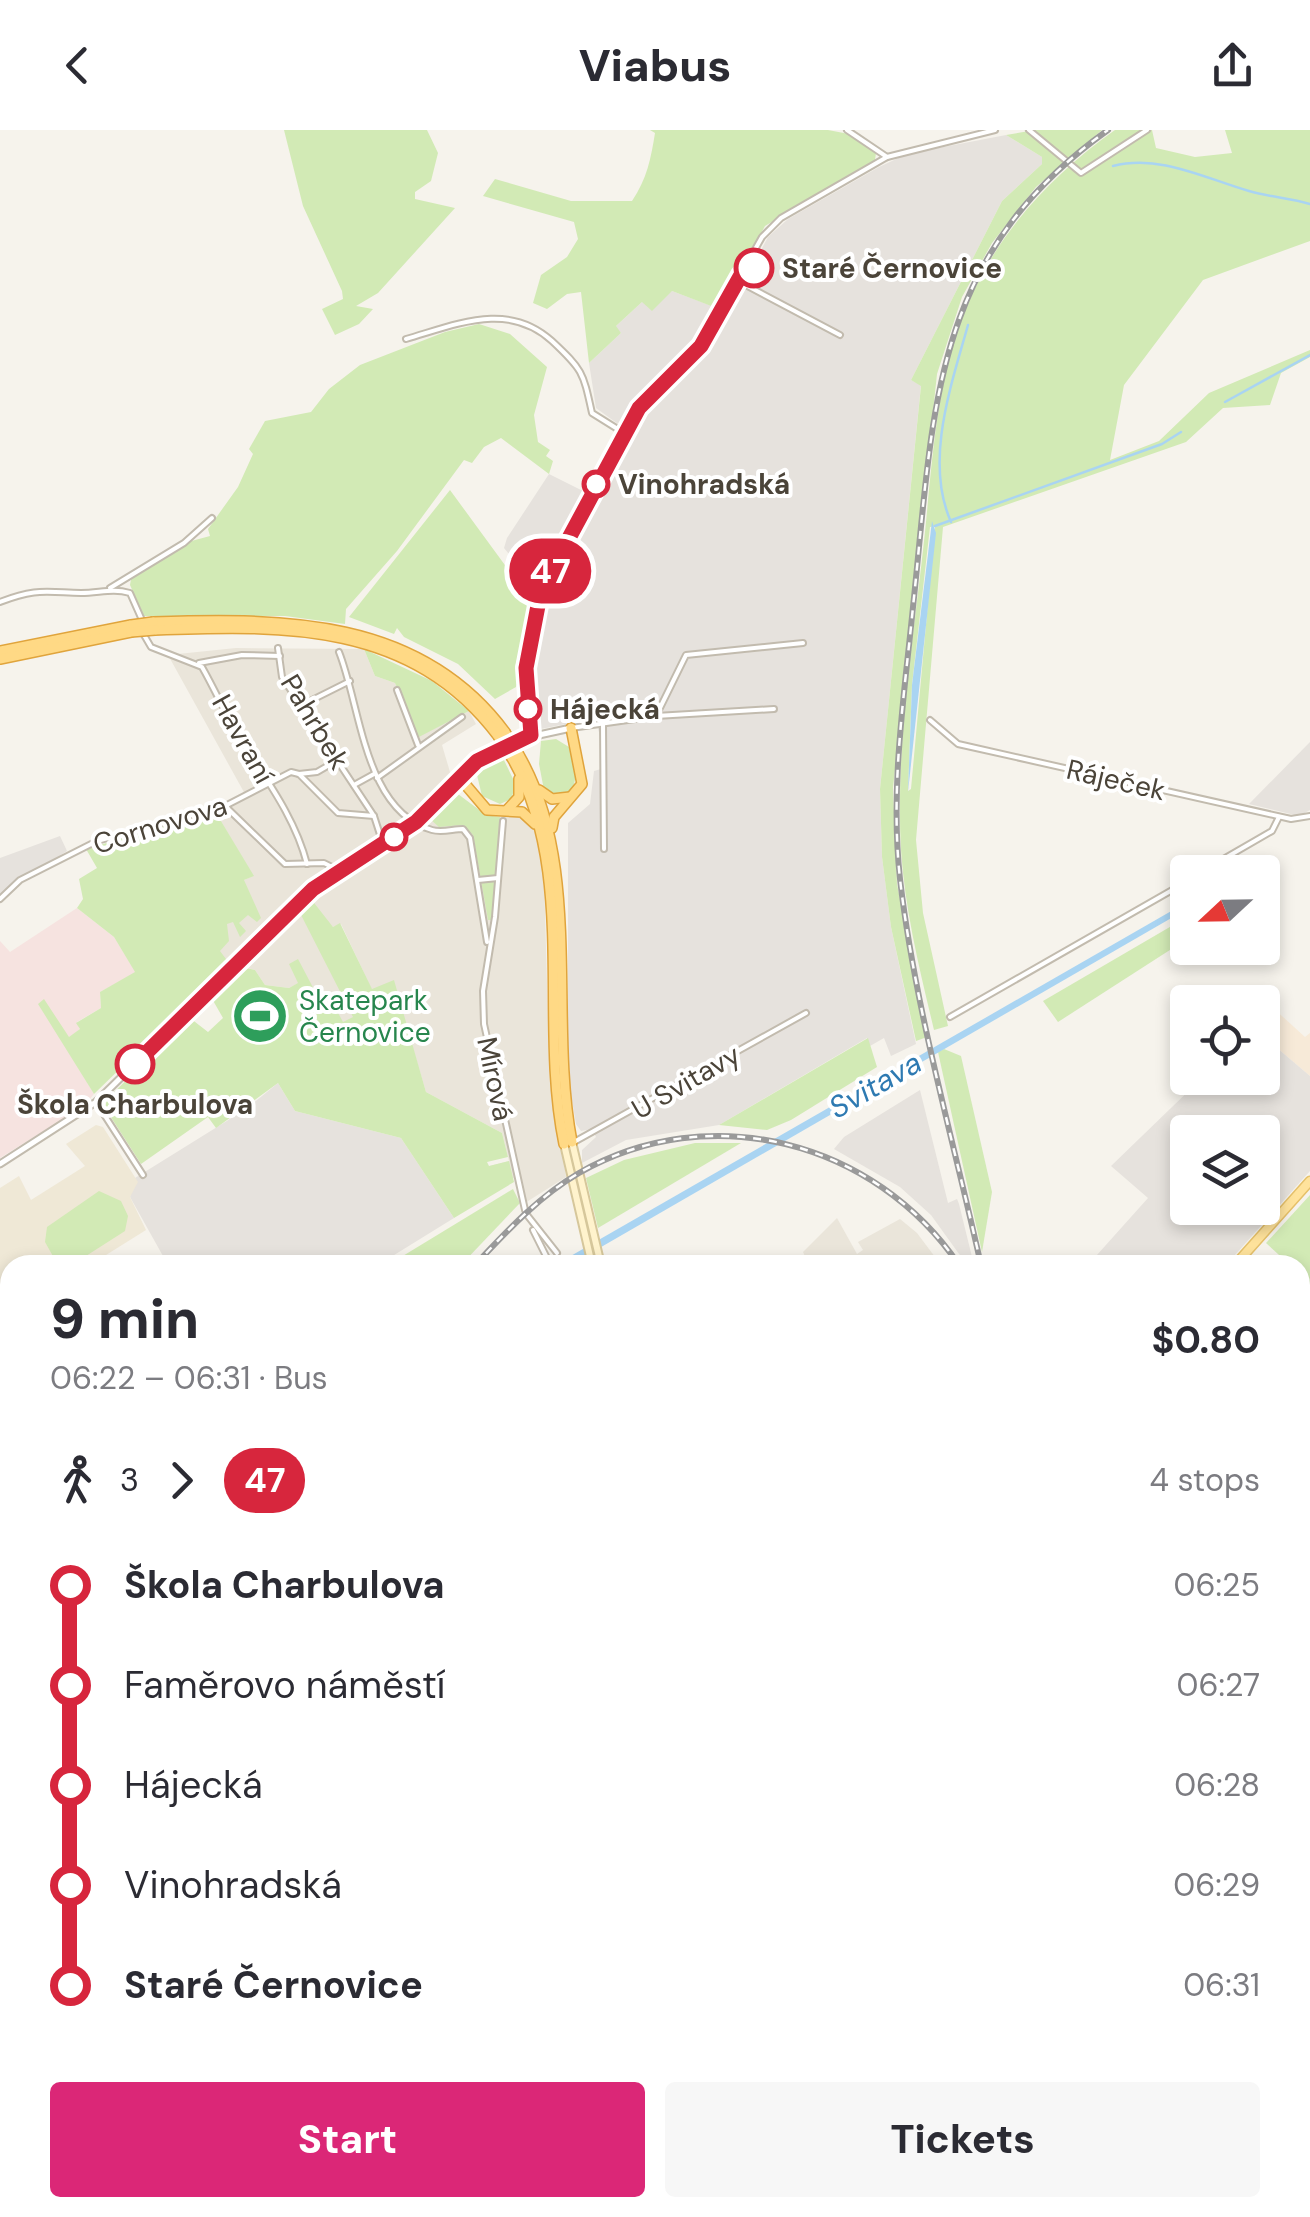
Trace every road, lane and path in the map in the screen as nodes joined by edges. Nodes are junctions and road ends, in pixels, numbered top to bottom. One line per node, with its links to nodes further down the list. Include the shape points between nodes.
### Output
1 (848, 130): 5 (street)
2 (995, 130): 5 (street)
3 (1029, 130): 4 (street, via 1081,173)
4 (1147, 130)
5 (887, 157): 6 (street, via 771,226)
6 (738, 281): 7 (street); 9 (street, via 701,346 646,400)
7 (840, 335)
8 (406, 339): 9 (street, via 500,316 534,324 582,369 592,413)
9 (624, 433): 32 (street, via 537,601 526,673)
10 (212, 518): 11 (street)
11 (132, 574): 12 (street); 13 (street)
12 (110, 588): 13 (street); 14 (street, via 38,588)
13 (130, 592): 22 (street, Havraní, via 149,646)
14 (0, 602)
15 (131, 628): 18 (highway); 21 (highway); 36 (highway, bridge, via 270,629 394,652 435,674)
16 (803, 644): 27 (street, via 686,655)
17 (278, 648): 20 (street, Pahrbek)
18 (0, 651)
19 (339, 652): 23 (street)
20 (280, 656): 22 (street, Pahrbek); 25 (street, Pahrbek, via 282,677)
21 (0, 658)
22 (199, 664): 42 (street, Havraní)
23 (350, 681): 25 (street); 39 (street)
24 (397, 690): 34 (street)
25 (300, 706): 37 (street, Pahrbek)
26 (774, 709): 27 (street)
27 (656, 716): 30 (street)
28 (462, 717): 34 (street)
29 (930, 720): 49 (street, Ráječek, via 958,744)
30 (603, 724): 31 (street); 53 (street)
31 (570, 728): 32 (street); 44 (highway, via 582,780)
32 (531, 735): 33 (street)
33 (516, 740)
34 (418, 745): 39 (street)
35 (498, 749): 40 (street)
36 (516, 756): 41 (highway); 47 (highway, via 521,792); 51 (highway)
37 (337, 761): 38 (street); 43 (street, Pahrbek)
38 (300, 774): 42 (street, Cornovova); 46 (street, via 338,813)
39 (376, 776): 43 (street); 50 (street)
40 (459, 777): 47 (highway, via 484,808); 50 (street)
41 (534, 782): 44 (highway, via 552,799); 54 (highway)
42 (271, 784): 45 (street, Cornovova); 56 (street, Havraní)
43 (354, 785): 46 (street, Pahrbek)
44 (577, 793): 54 (highway, via 553,820)
45 (225, 806): 56 (street, Havraní, via 278,859); 61 (street, Cornovova, via 97,842 20,880)
46 (374, 816): 52 (street, Pahrbek)
47 (505, 816): 51 (highway, via 529,816); 58 (street)
48 (1310, 816): 49 (street, Ráječek)
49 (1279, 817): 55 (street, via 1272,831)
50 (416, 822): 52 (street); 59 (street, via 434,831 467,832)
51 (543, 838): 66 (highway, via 552,1068)
52 (383, 844): 57 (street)
53 (604, 848)
54 (553, 850): 66 (highway)
55 (1230, 855)
56 (308, 864): 57 (street, Havraní)
57 (340, 870): 65 (street)
58 (499, 878): 59 (street); 62 (street)
59 (478, 880): 62 (street)
60 (1170, 891): 64 (street)
61 (0, 899)
62 (488, 946): 70 (street, Mírová, via 484,1024)
63 (806, 1013): 66 (street, U Svitavy)
64 (950, 1018)
65 (96, 1102): 67 (street); 68 (street)
66 (568, 1143): 73 (main road); 74 (main road)
67 (0, 1164)
68 (143, 1175)
69 (1310, 1181): 75 (main road)
70 (531, 1225): 71 (street, Mírová); 72 (street, Mírová)
71 (557, 1253)
72 (546, 1255)
73 (589, 1255)
74 (599, 1255)
75 (1245, 1255)
76 (332, 2217): 77 (street)
77 (422, 2217)

